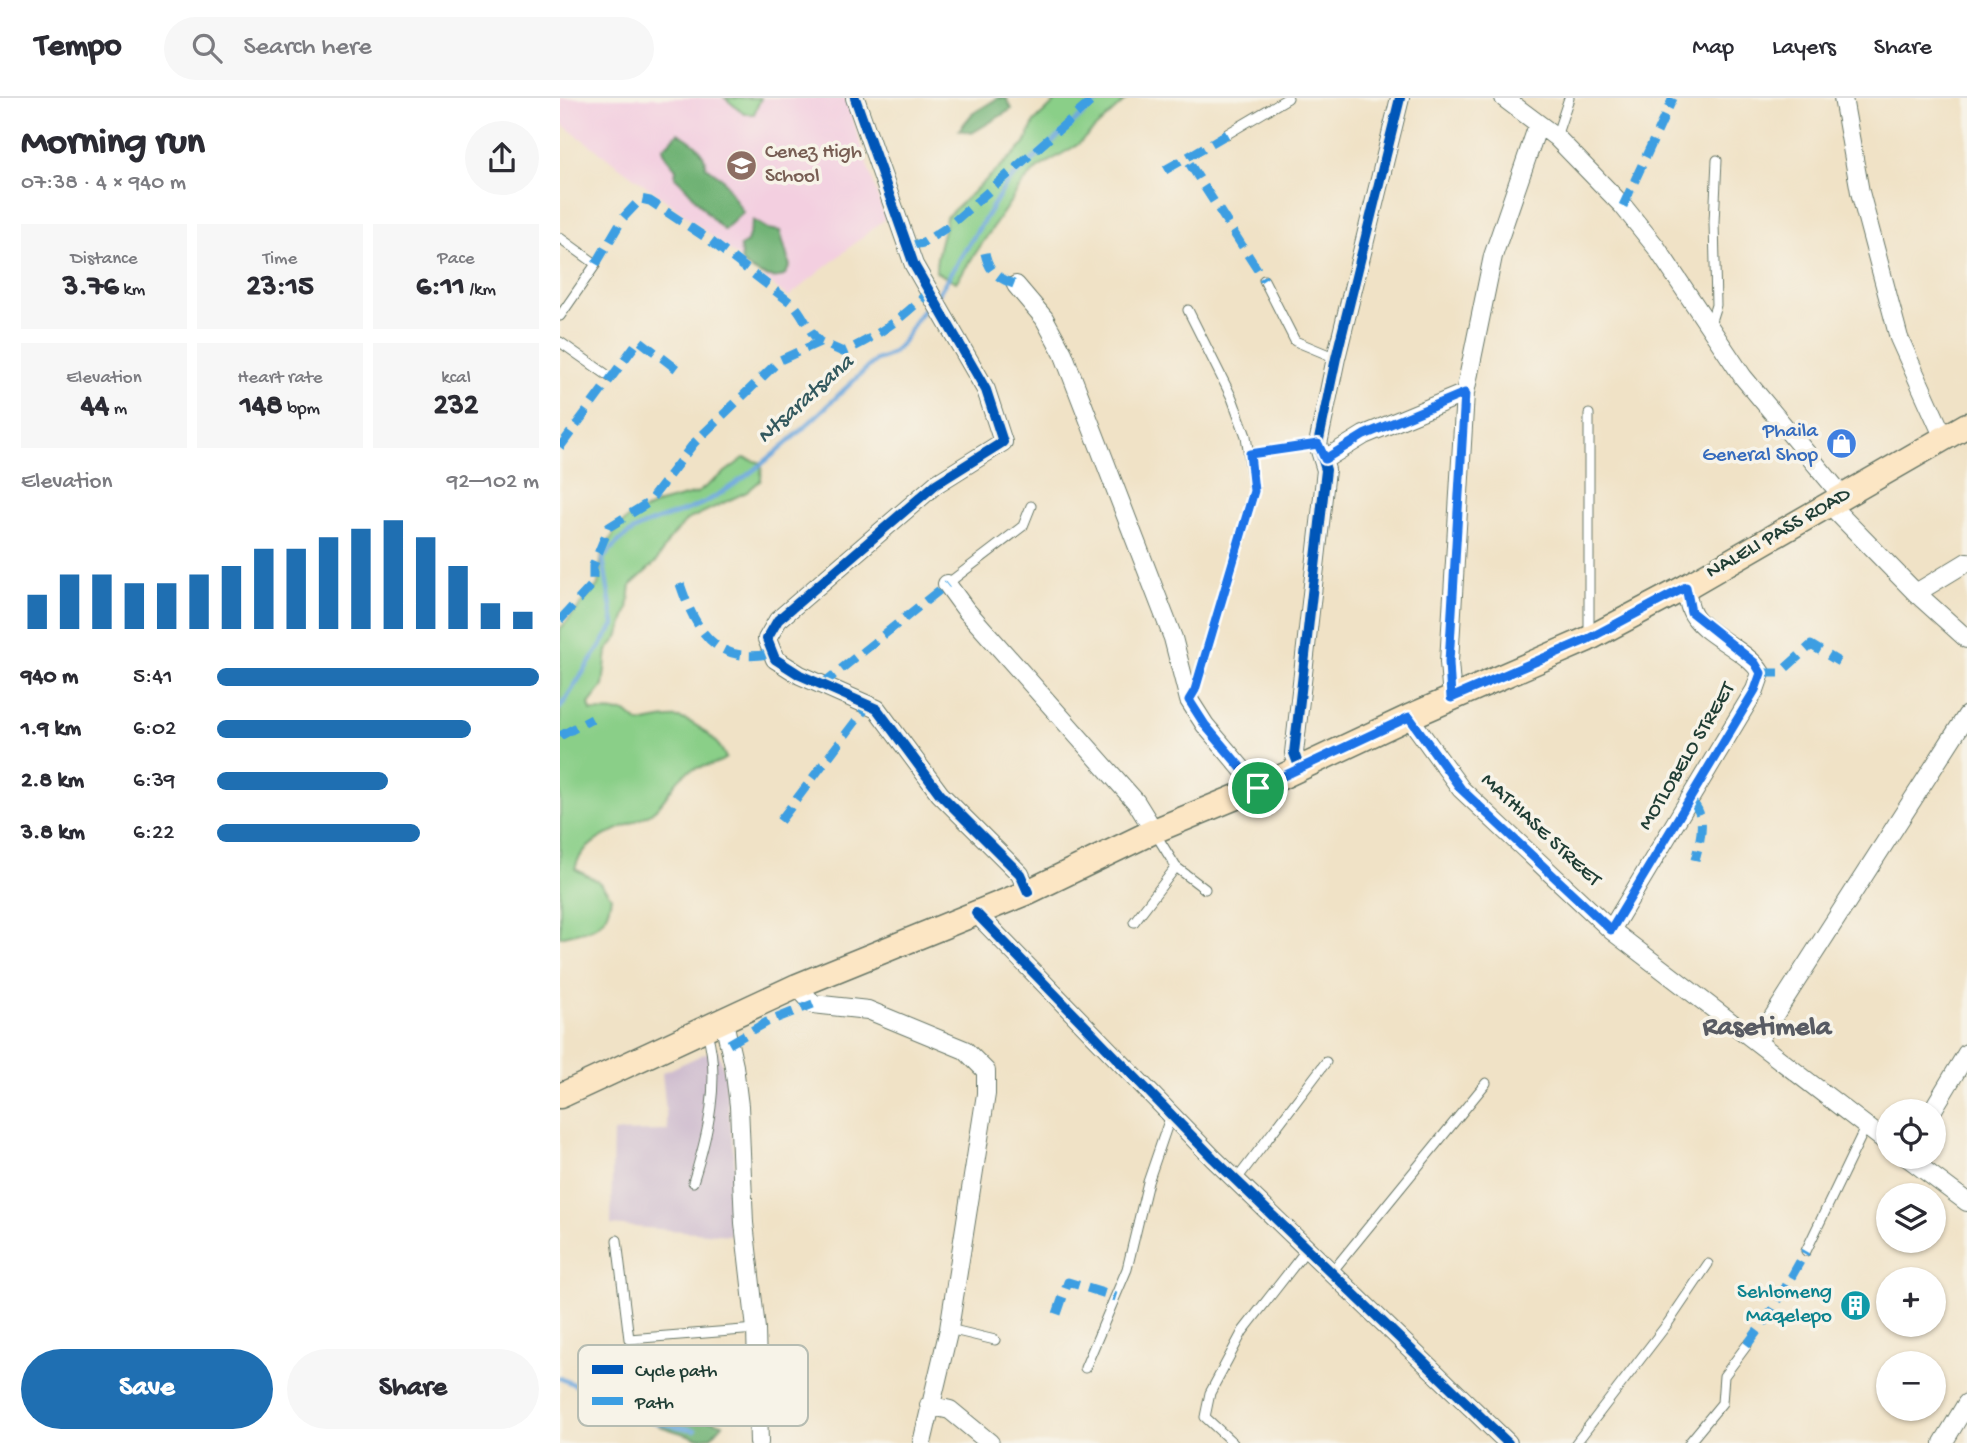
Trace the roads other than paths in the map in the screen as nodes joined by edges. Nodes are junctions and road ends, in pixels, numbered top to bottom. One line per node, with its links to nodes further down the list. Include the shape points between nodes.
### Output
1 (855, 98): 43 (street, via 914,265 986,390 1003,442 936,484 778,620 767,639 775,659 800,676 877,709 940,794 1020,874)
2 (1288, 98): 8 (lane)
3 (1400, 98): 18 (street)
4 (1504, 98): 7 (street)
5 (1570, 98): 9 (lane)
6 (1843, 98): 23 (street, via 1860,192 1899,338)
7 (1538, 125): 9 (street); 20 (street, via 1493,257)
8 (1227, 134)
9 (1556, 137): 16 (street, via 1623,206)
10 (1717, 160): 16 (lane, via 1716,305)
11 (560, 238): 15 (lane, via 596,264)
12 (1265, 280): 18 (lane, via 1295,341)
13 (1016, 285): 35 (street, via 1044,318 1063,353 1173,638)
14 (1188, 310): 25 (lane, via 1232,398)
15 (560, 316)
16 (1710, 324): 26 (street, via 1743,377)
17 (560, 342): 19 (lane)
18 (1336, 358): 24 (street)
19 (610, 377)
20 (1465, 393): 24 (street); 34 (street, via 1449,662)
21 (1589, 414): 32 (lane)
22 (1967, 425): 23 (main road, NALELI PASS ROAD)
23 (1944, 439): 26 (main road, NALELI PASS ROAD)
24 (1322, 452): 25 (lane); 38 (street, via 1294,753)
25 (1250, 454): 35 (lane, via 1252,501)
26 (1837, 501): 30 (main road, NALELI PASS ROAD); 31 (street)
27 (1031, 506): 29 (lane, via 1023,526)
28 (1967, 562): 31 (street)
29 (947, 584): 40 (street, via 1136,802)
30 (1686, 587): 32 (main road, NALELI PASS ROAD); 46 (street, MOTLOBELO STREET, via 1691,612 1755,663 1761,673)
31 (1916, 593): 33 (street)
32 (1588, 639): 34 (main road, NALELI PASS ROAD)
33 (1967, 639)
34 (1451, 698): 37 (main road, NALELI PASS ROAD)
35 (1189, 700): 39 (street)
36 (1967, 715): 49 (street)
37 (1409, 717): 38 (main road, NALELI PASS ROAD); 46 (street, MATHIASE STREET, via 1461,789)
38 (1300, 769): 39 (main road, NALELI PASS ROAD)
39 (1258, 788): 40 (main road, NALELI PASS ROAD)
40 (1154, 831): 41 (lane); 43 (main road, NALELI PASS ROAD)
41 (1176, 867): 42 (lane); 45 (lane)
42 (1205, 888)
43 (1028, 892): 44 (main road, NALELI PASS ROAD)
44 (976, 913): 47 (main road, NALELI PASS ROAD); 55 (street)
45 (1134, 922)
46 (1611, 930): 49 (street, MATHIASE STREET)
47 (797, 986): 48 (main road, NALELI PASS ROAD); 68 (street, via 813,1004 868,1010 965,1050 986,1070)
48 (715, 1026): 53 (main road, NALELI PASS ROAD); 60 (lane, via 708,1124); 67 (street, via 739,1106 744,1223)
49 (1757, 1042): 56 (street, MATHIASE STREET)
50 (1967, 1053): 54 (street)
51 (1326, 1062): 59 (lane)
52 (1486, 1083): 66 (lane)
53 (560, 1096)
54 (1939, 1099)
55 (1171, 1115): 59 (street); 72 (lane, via 1126,1269)
56 (1866, 1126): 57 (street, MATHIASE STREET); 64 (lane)
57 (1876, 1134)
58 (1924, 1169): 61 (street)
59 (1237, 1180): 63 (street)
60 (693, 1182)
61 (1967, 1202)
62 (617, 1240): 67 (lane, via 629,1339)
63 (1307, 1249): 66 (street); 77 (lane, via 1243,1331 1210,1393 1205,1417)
64 (1806, 1251)
65 (1708, 1264): 79 (lane)
66 (1331, 1273): 78 (street)
67 (756, 1329): 70 (street)
68 (949, 1329): 69 (lane); 74 (street)
69 (995, 1340)
70 (757, 1345)
71 (1747, 1345): 80 (lane, via 1724,1376 1722,1403)
72 (1085, 1368)
73 (1967, 1403): 81 (street)
74 (929, 1405): 75 (street); 76 (street, via 950,1410)
75 (922, 1443)
76 (990, 1443)
77 (1233, 1443)
78 (1508, 1443)
79 (1576, 1443)
80 (1689, 1443)
81 (1943, 1443)

